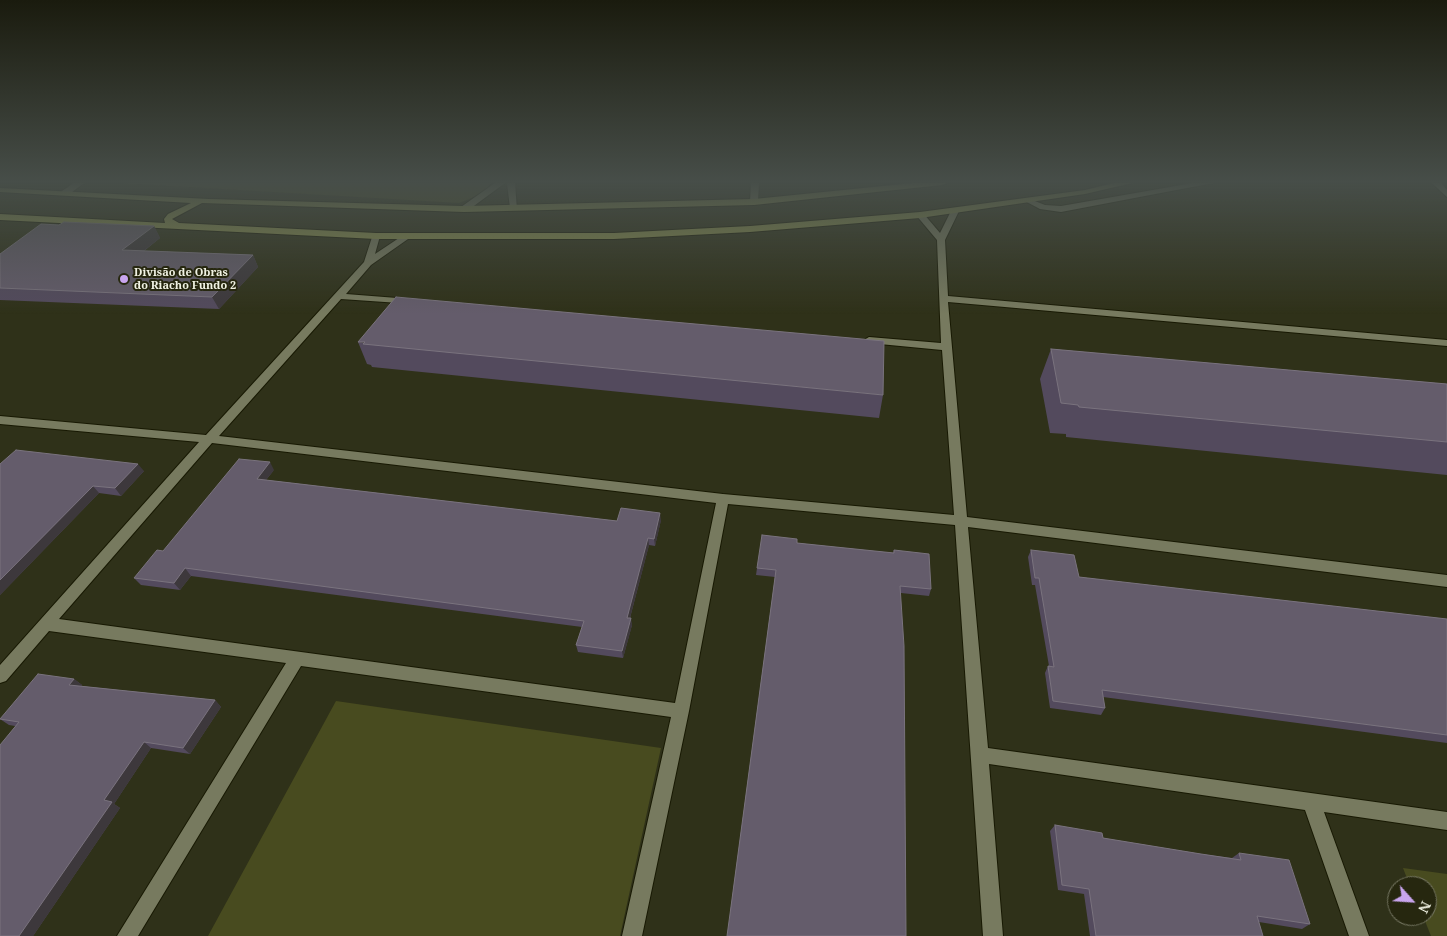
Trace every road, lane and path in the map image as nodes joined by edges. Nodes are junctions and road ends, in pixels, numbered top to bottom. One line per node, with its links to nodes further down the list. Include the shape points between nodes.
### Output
1 (191, 227): 5 (main road)
2 (778, 227): 6 (main road, via 614,236)
3 (930, 227): 7 (street)
4 (947, 227): 7 (street)
5 (376, 236): 6 (main road); 8 (street)
6 (405, 237): 8 (street)
7 (941, 240): 10 (street)
8 (368, 263): 9 (street)
9 (340, 296): 11 (street); 16 (street)
10 (943, 299): 13 (street); 14 (street)
11 (418, 302)
12 (860, 340): 14 (street)
13 (1447, 343)
14 (948, 347): 18 (street)
15 (1, 421): 16 (street)
16 (209, 439): 17 (street); 20 (street)
17 (723, 499): 18 (street); 23 (street)
18 (961, 521): 19 (street); 24 (street)
19 (1447, 581)
20 (48, 624): 21 (street); 22 (street)
21 (298, 657): 23 (street); 27 (street)
22 (0, 676)
23 (681, 711): 28 (street)
24 (980, 755): 25 (street); 29 (street)
25 (1311, 802): 26 (street); 30 (street)
26 (1447, 822)
27 (126, 936)
28 (632, 936)
29 (993, 936)
30 (1359, 936)

